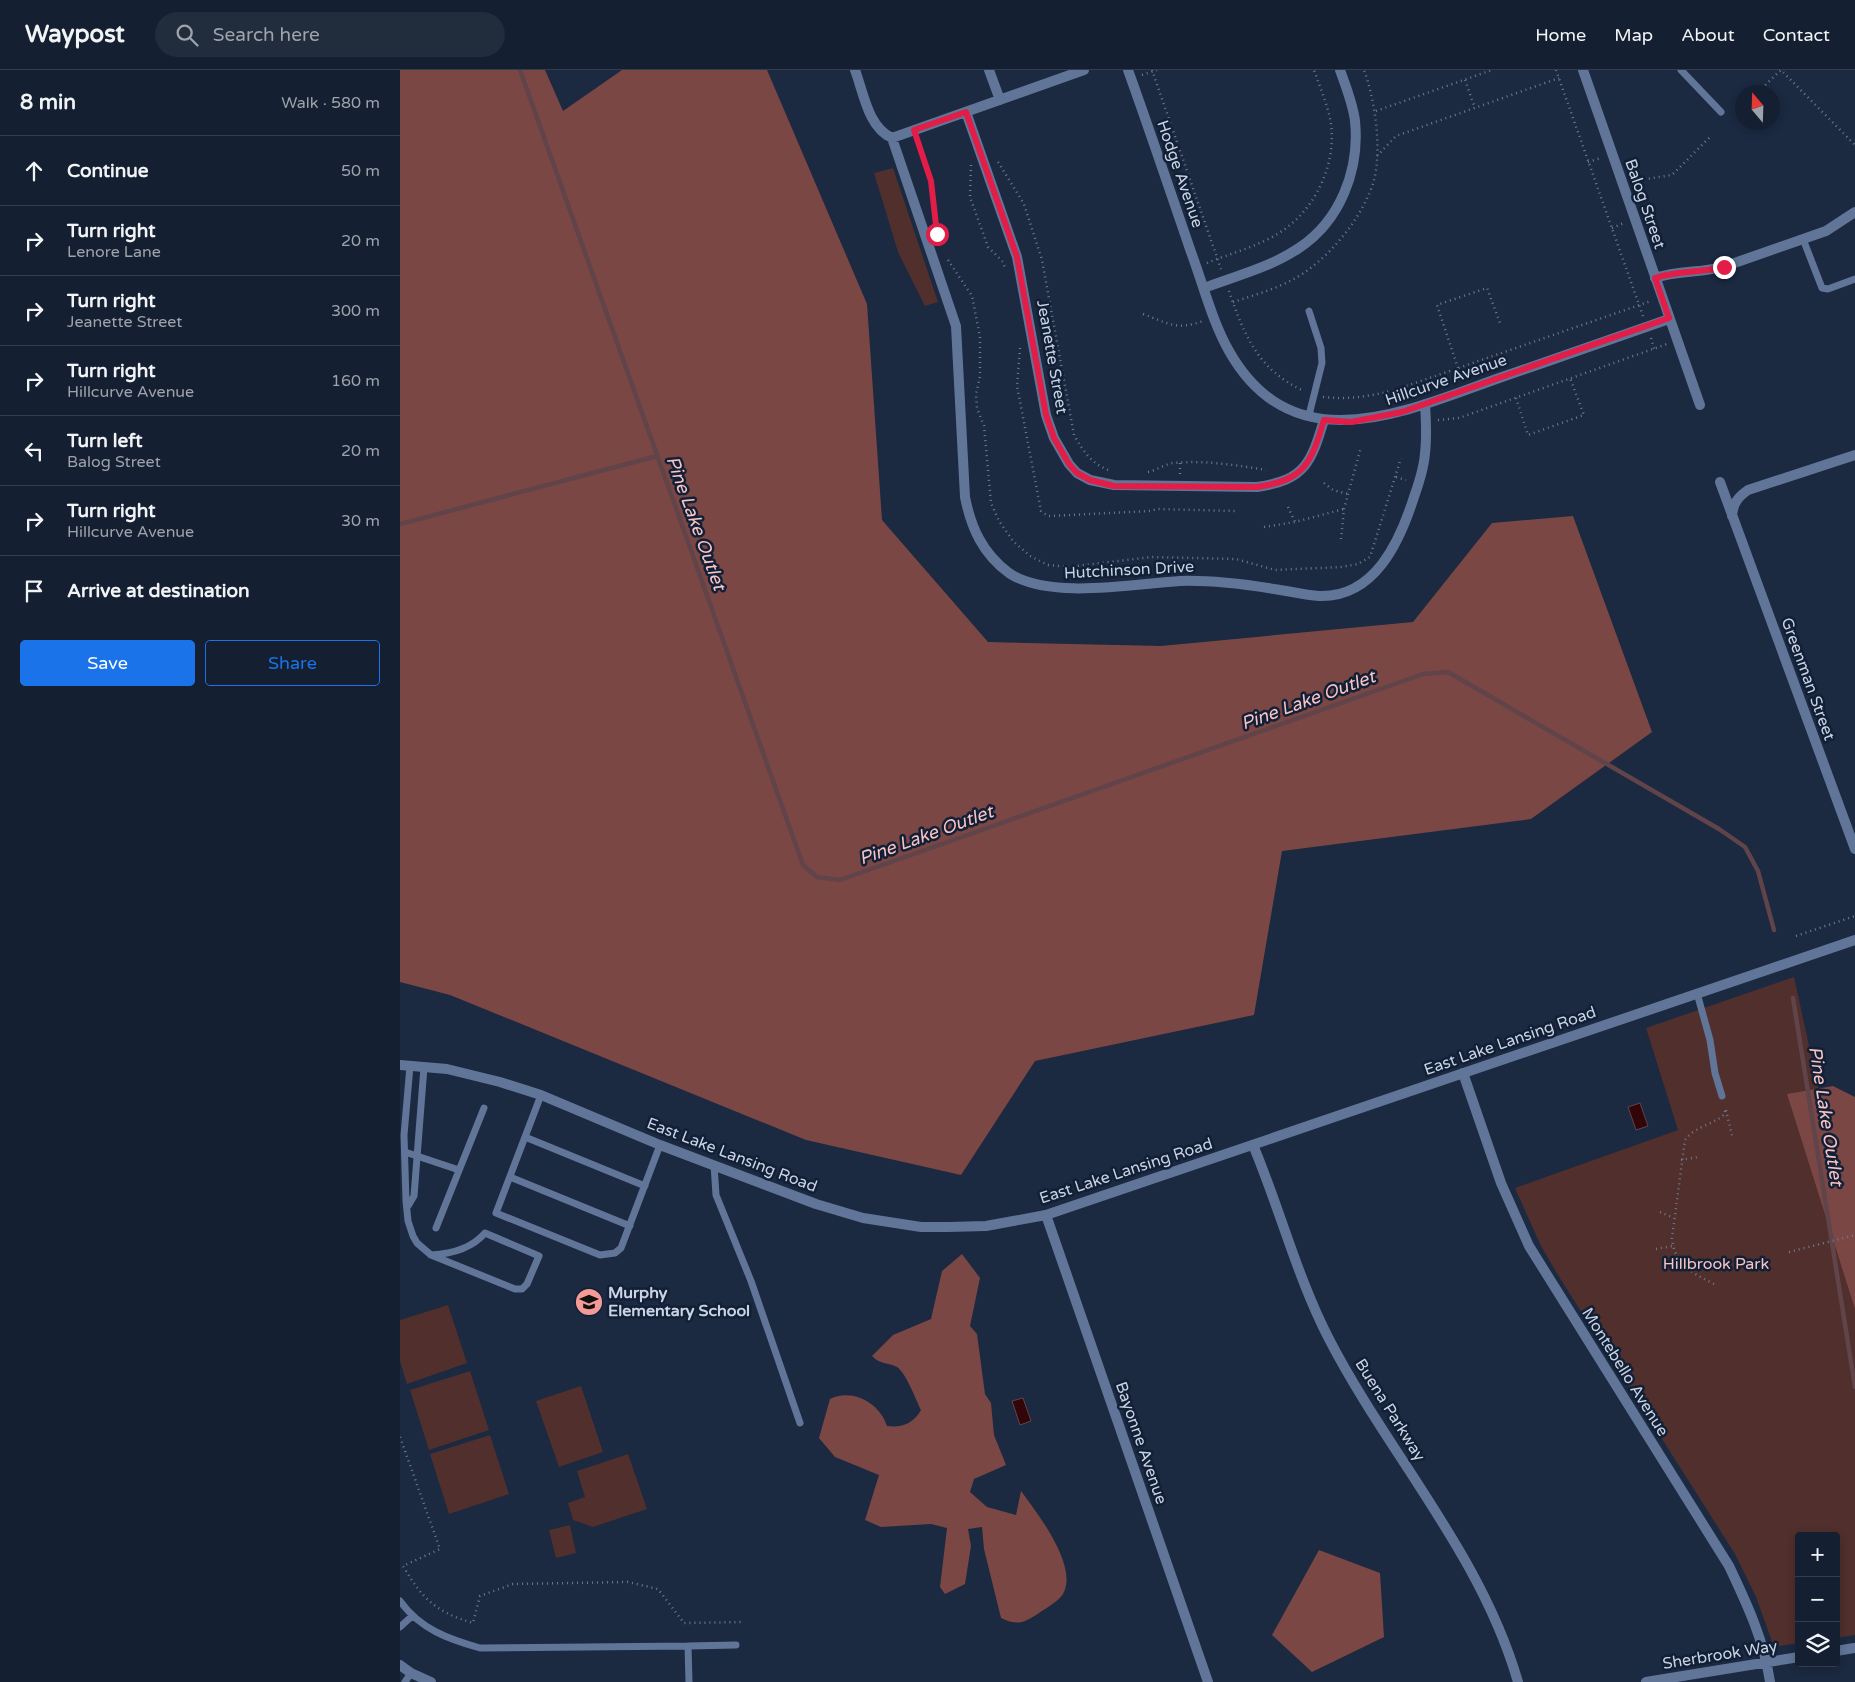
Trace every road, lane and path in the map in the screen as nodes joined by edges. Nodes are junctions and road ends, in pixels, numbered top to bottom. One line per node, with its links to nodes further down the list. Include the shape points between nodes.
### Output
1 (855, 70): 23 (street, via 874,125 882,134)
2 (989, 70): 16 (street)
3 (1084, 70): 16 (street)
4 (1128, 70): 33 (street, Hodge Avenue)
5 (1152, 70): 32 (path)
6 (1314, 70): 32 (path, via 1329,115 1332,141 1327,167 1317,192 1304,214 1280,232)
7 (1340, 70): 35 (street, via 1355,122 1355,144 1345,192 1335,212 1299,248 1261,268)
8 (1492, 70): 14 (path)
9 (1556, 70): 13 (path)
10 (1583, 70): 27 (street, Balog Street)
11 (1681, 70): 20 (lane)
12 (1781, 70): 15 (path); 24 (path)
13 (1559, 78): 17 (path); 39 (path)
14 (1465, 80): 17 (path); 18 (path)
15 (1765, 85)
16 (1000, 100): 19 (street)
17 (1475, 108): 26 (path, via 1396,136)
18 (1376, 111)
19 (966, 112): 21 (street); 55 (street, Jeanette Street, via 1017,257 1049,426 1077,473 1114,486 1257,487 1276,484 1304,468 1313,455)
20 (1721, 112)
21 (914, 130): 23 (street); 29 (path, via 931,181)
22 (1711, 136): 27 (path, via 1672,175)
23 (892, 138): 56 (street, Hutchinson Drive, via 956,326 965,497 969,515 976,536 985,549 1010,574 1052,588 1187,581 1235,583 1320,596 1338,593 1375,572 1400,536 1423,470)
24 (1855, 145)
25 (995, 156): 61 (path, via 1024,204 1042,260 1074,435 1083,452 1097,465)
26 (1376, 157)
27 (1622, 183): 34 (street, Balog Street)
28 (1855, 212): 30 (street, via 1826,231)
29 (937, 234)
30 (1803, 239): 34 (street, via 1724,267 1679,271); 36 (lane, via 1822,288)
31 (944, 251): 59 (path, via 972,296 980,337 980,376 976,396 984,426 991,503 1013,541 1030,556 1048,565 1068,567 1151,557 1236,559 1275,570 1358,564 1370,557)
32 (1218, 259): 33 (path); 35 (path)
33 (1196, 267): 37 (street, Hodge Avenue)
34 (1655, 278): 38 (street, Balog Street)
35 (1225, 280): 37 (street); 50 (path, via 1250,346 1271,371)
36 (1855, 280)
37 (1204, 288): 42 (street, Hillcurve Avenue)
38 (1662, 297): 39 (path); 43 (street, Balog Street)
39 (1639, 305): 45 (path); 48 (path)
40 (1309, 311): 50 (lane, via 1321,348 1322,363)
41 (1143, 314): 42 (path, via 1178,327)
42 (1214, 317): 54 (street, Hillcurve Avenue, via 1229,351 1263,393 1285,407)
43 (1669, 318): 45 (street, Hillcurve Avenue); 46 (street, Balog Street)
44 (1500, 323): 48 (path, via 1487,288 1437,305)
45 (1647, 326): 47 (path); 52 (street, Hillcurve Avenue)
46 (1677, 340): 47 (path); 53 (street, Balog Street)
47 (1654, 349): 49 (path)
48 (1458, 368): 50 (path, via 1370,396 1345,399)
49 (1570, 378): 51 (path); 51 (path, via 1584,415 1528,435)
50 (1315, 396): 54 (lane)
51 (1516, 398): 56 (path, via 1458,418)
52 (1425, 404): 55 (street, Hillcurve Avenue, via 1377,418 1351,422); 56 (street, Hutchinson Drive)
53 (1700, 405)
54 (1309, 415): 55 (street, Hillcurve Avenue)
55 (1324, 420)
56 (1426, 420)
57 (1361, 447): 65 (path)
58 (1855, 455): 68 (street, via 1748,490 1732,506)
59 (1402, 458)
60 (1266, 470): 62 (path, via 1228,464 1171,463)
61 (1113, 472)
62 (1145, 473)
63 (1720, 482): 68 (street, Greenman Street)
64 (1324, 483): 65 (path, via 1333,490)
65 (1348, 494): 67 (path)
66 (1288, 507): 69 (path)
67 (1344, 509): 69 (path); 71 (path)
68 (1732, 519): 72 (street, Greenman Street)
69 (1295, 522): 70 (path)
70 (1264, 527)
71 (1341, 539)
72 (1855, 849)
73 (1855, 916): 74 (path)
74 (1796, 936)
75 (1855, 940): 76 (street, East Lake Lansing Road)
76 (1697, 993): 79 (street, East Lake Lansing Road); 81 (lane)
77 (405, 1066): 78 (street, East Lake Lansing Road); 88 (lane)
78 (424, 1067): 80 (street, East Lake Lansing Road, via 500,1082); 89 (lane)
79 (1464, 1073): 87 (street, East Lake Lansing Road); 119 (street, Montebello Avenue, via 1501,1183 1529,1246 1729,1566 1748,1605)
80 (541, 1096): 85 (lane); 86 (street, East Lake Lansing Road)
81 (1722, 1096): 83 (path)
82 (484, 1108): 93 (lane)
83 (1726, 1109): 84 (path); 91 (path, via 1720,1117 1688,1135)
84 (1732, 1136)
85 (525, 1137): 94 (lane); 95 (lane)
86 (660, 1145): 92 (street, East Lake Lansing Road); 95 (lane)
87 (1253, 1145): 98 (street, East Lake Lansing Road); 125 (street, Buena Parkway, via 1306,1288 1329,1339 1482,1588)
88 (405, 1152): 89 (lane); 96 (lane)
89 (417, 1156): 93 (lane); 96 (lane, via 414,1196)
90 (1698, 1157): 91 (path)
91 (1681, 1160): 99 (path)
92 (714, 1165): 98 (street, East Lake Lansing Road, via 816,1204 863,1218 921,1227 986,1226); 108 (lane, via 716,1195 751,1281)
93 (459, 1170): 101 (lane)
94 (510, 1177): 100 (lane); 100 (lane, via 496,1213 608,1256 621,1248)
95 (645, 1186): 100 (lane)
96 (408, 1206): 106 (lane, via 408,1221 416,1243)
97 (1660, 1212): 99 (path)
98 (1046, 1215): 124 (street, Bayonne Avenue)
99 (1674, 1218): 103 (path)
100 (630, 1226)
101 (436, 1228)
102 (1855, 1235): 105 (path)
103 (1672, 1246): 104 (path); 107 (path, via 1685,1267)
104 (1656, 1249)
105 (1789, 1252)
106 (431, 1255): 106 (lane, via 519,1290 527,1284 539,1256 485,1232 478,1240 457,1250)
107 (1714, 1284)
108 (800, 1422)
109 (400, 1437): 112 (path, via 440,1548 402,1566 418,1592 433,1606 453,1617 473,1623 480,1596 513,1584 628,1582 658,1589 684,1623)
110 (400, 1601): 111 (lane)
111 (411, 1617): 113 (lane); 115 (lane, via 456,1641 480,1648)
112 (744, 1622)
113 (400, 1627)
114 (736, 1644): 115 (lane)
115 (688, 1646): 123 (lane)
116 (1854, 1648): 117 (street)
117 (1840, 1650)
118 (1795, 1658): 119 (street, Sherbrook Way)
119 (1767, 1663): 126 (street, Sherbrook Way); 127 (street, Montebello Avenue)
120 (400, 1665): 121 (street)
121 (408, 1678): 122 (street)
122 (431, 1682)
123 (689, 1682)
124 (1208, 1682)
125 (1518, 1682)
126 (1646, 1682)
127 (1770, 1682)

